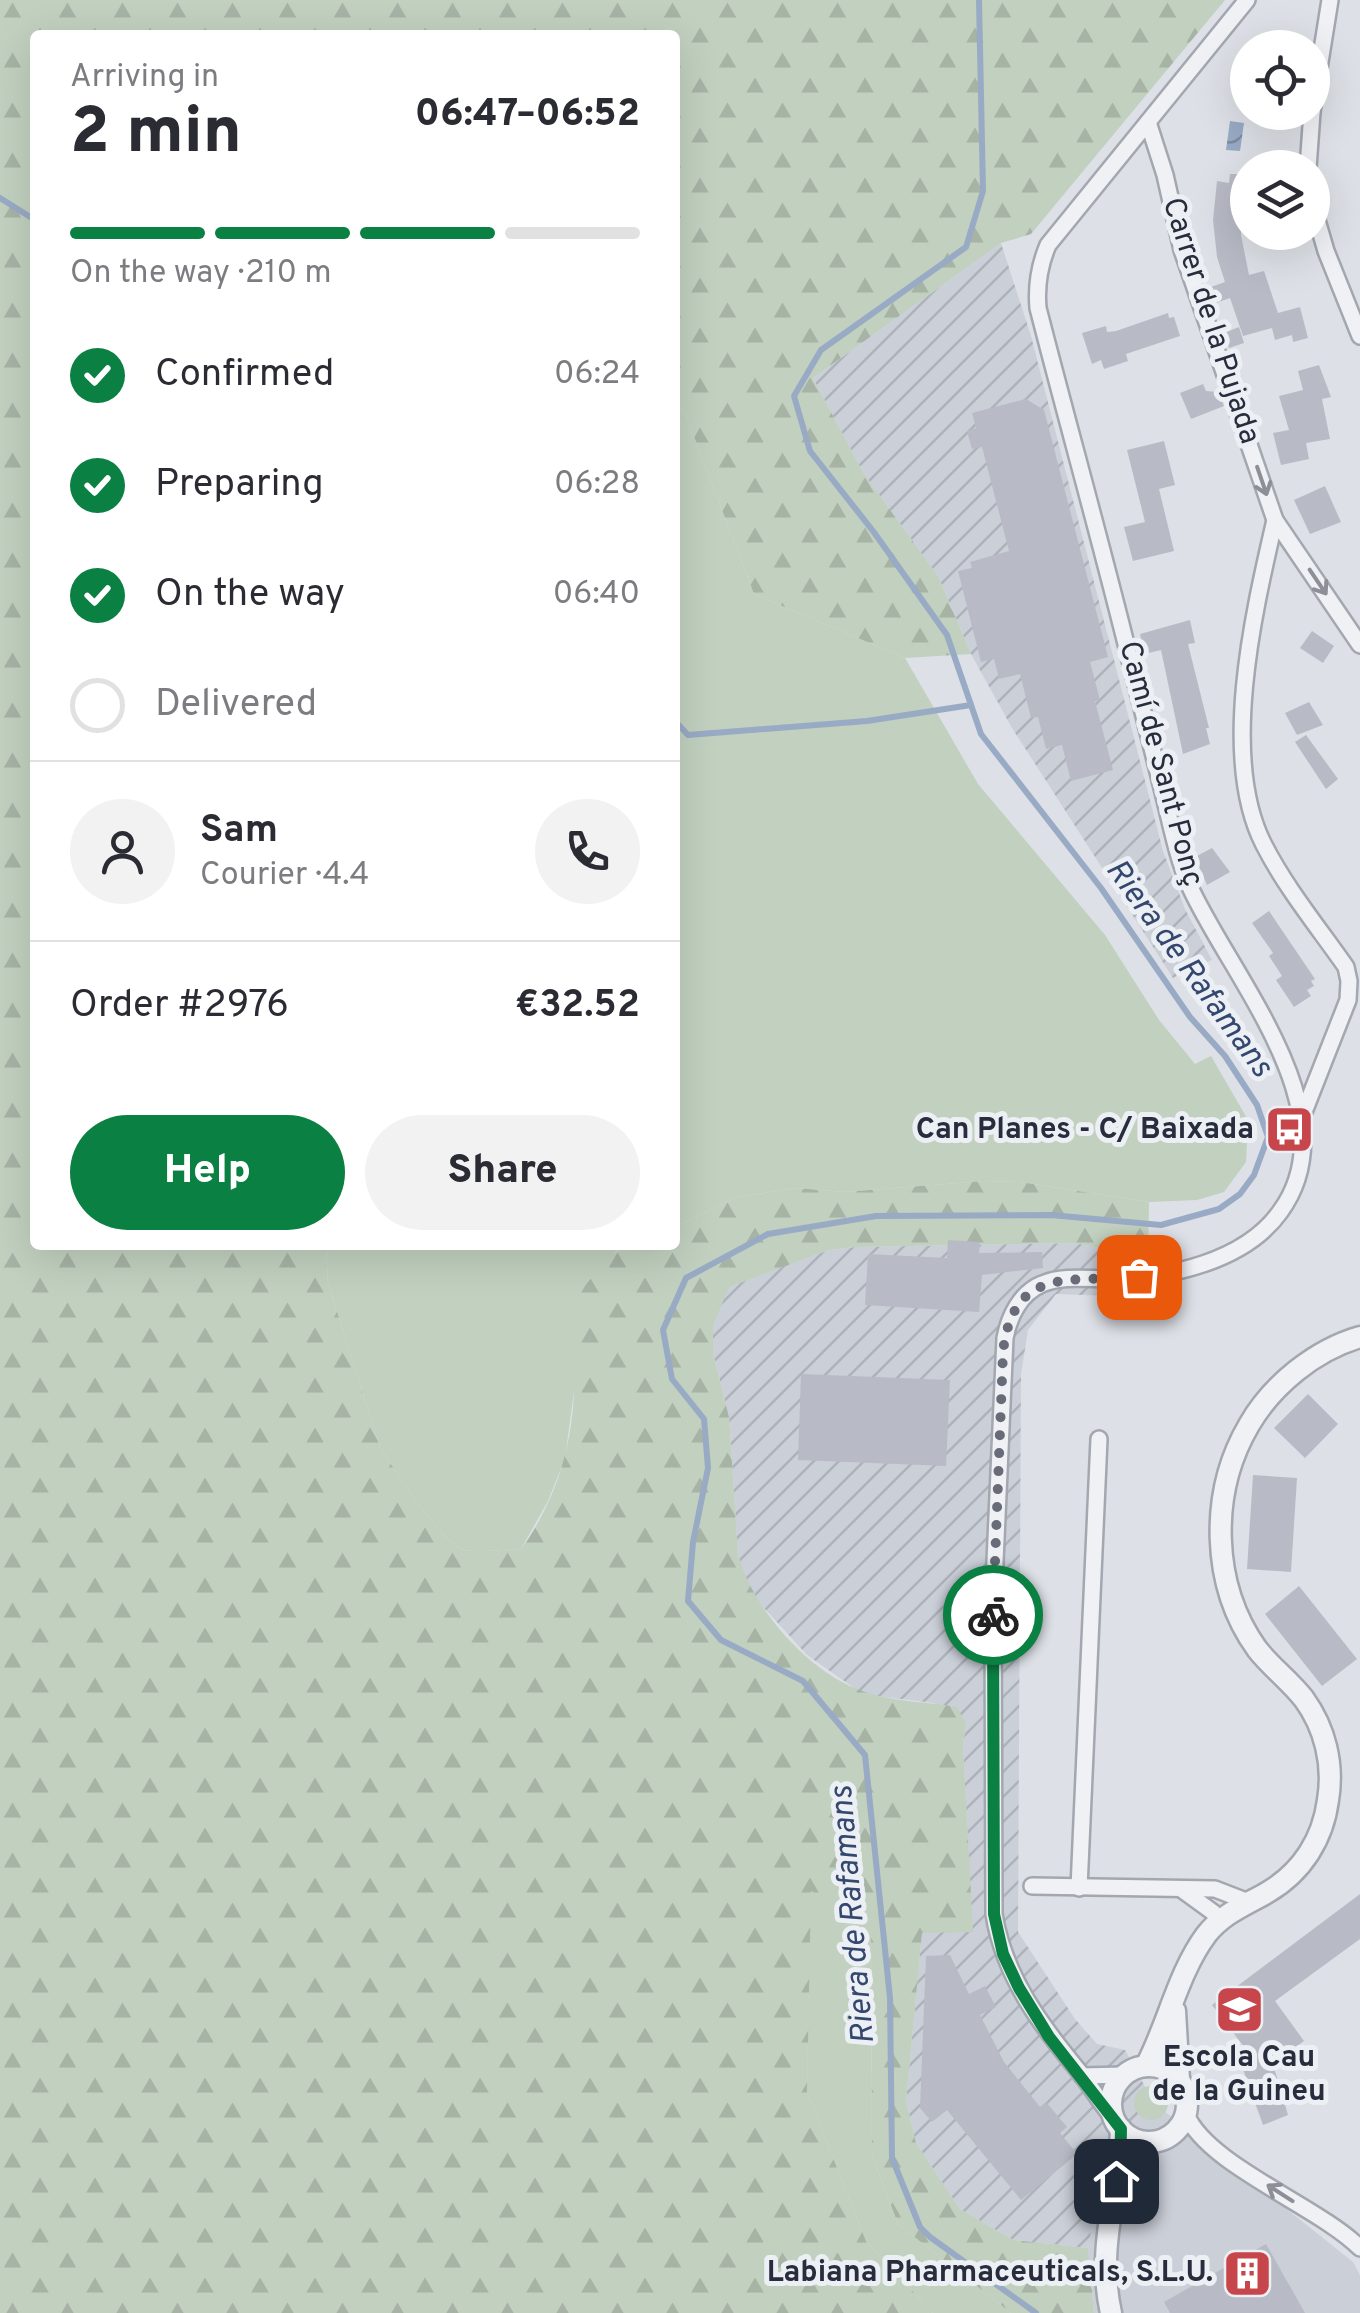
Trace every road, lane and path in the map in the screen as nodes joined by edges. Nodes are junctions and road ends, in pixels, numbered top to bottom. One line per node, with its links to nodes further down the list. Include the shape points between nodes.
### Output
1 (1247, 0): 4 (street, Camí de Sant Ponç)
2 (1330, 0): 3 (street)
3 (1325, 30)
4 (1148, 122): 7 (street, Carrer de la Pujada, one-way to 7, via 1182,250); 11 (street, Camí de Sant Ponç, via 1048,245 1038,274 1038,308 1179,858 1280,1051)
5 (1325, 250): 6 (street)
6 (1360, 336)
7 (1276, 520): 8 (street, Carrer de la Pujada, one-way to 8); 9 (street, via 1246,677 1246,784 1264,846)
8 (1360, 644)
9 (1346, 967): 10 (street); 11 (street, via 1348,1000)
10 (1360, 986)
11 (1302, 1117): 21 (street, Camí de Sant Ponç, via 1302,1160 1293,1192 1254,1239 1177,1270 1042,1284 1020,1302 1007,1326 992,1606 994,1914 1019,1988)
12 (1360, 1338): 17 (street, via 1306,1363 1259,1410 1241,1438 1224,1491 1223,1571 1239,1618 1318,1722 1330,1771 1326,1815 1309,1854 1287,1879)
13 (1099, 1438): 15 (street)
14 (1032, 1886): 15 (street)
15 (1079, 1888): 16 (street)
16 (1180, 1889): 17 (street, via 1214,1888); 18 (street, via 1214,1913)
17 (1246, 1901): 18 (street)
18 (1217, 1923): 19 (street, via 1186,1969)
19 (1174, 2004): 20 (street); 23 (street)
20 (1146, 2066): 22 (street); 23 (street)
21 (1082, 2076): 22 (street); 25 (street, Camí de Sant Ponç)
22 (1124, 2076): 25 (street, via 1112,2096)
23 (1179, 2080): 24 (street)
24 (1186, 2114): 26 (street, via 1172,2134); 28 (street, one-way to 24, via 1214,2148 1191,2128)
25 (1118, 2124): 26 (street, via 1128,2138); 27 (street)
26 (1152, 2142): 27 (street)
27 (1120, 2168): 29 (street, via 1105,2242)
28 (1360, 2248)
29 (1111, 2313)

